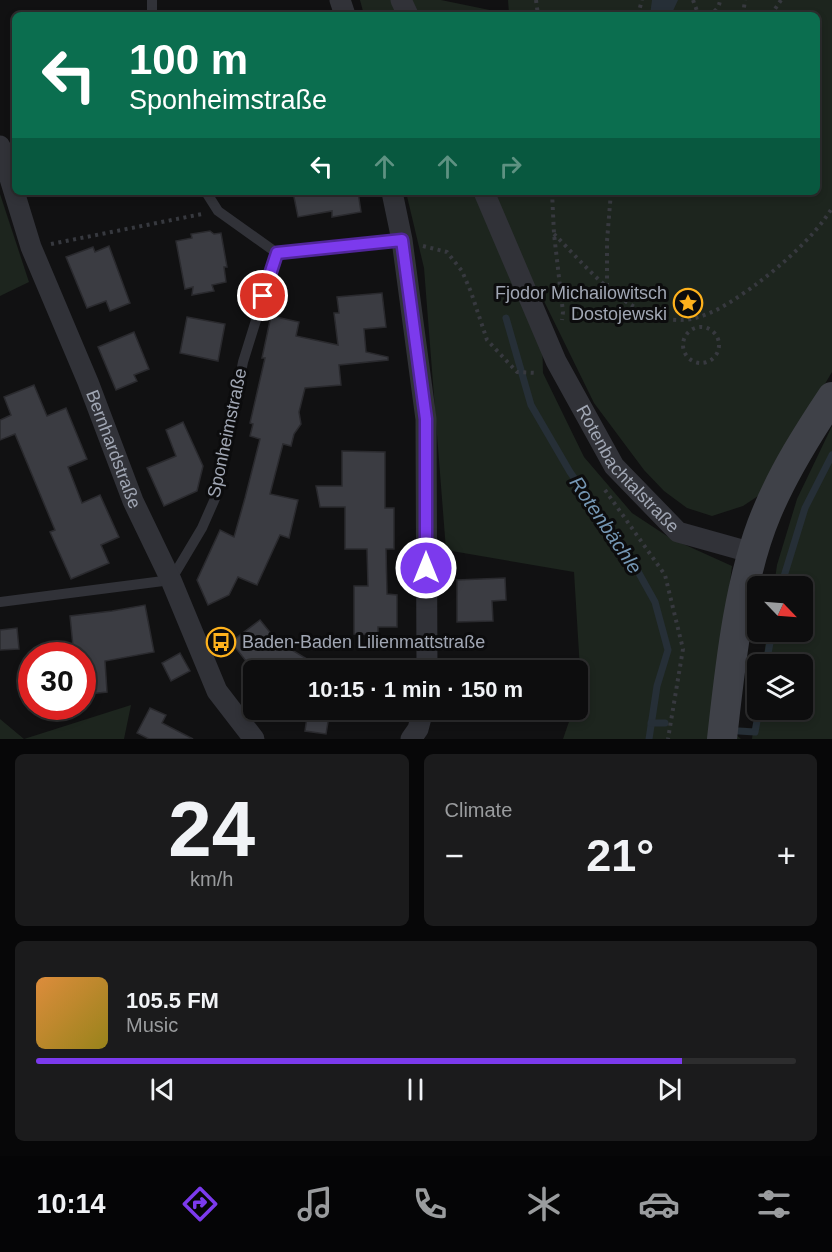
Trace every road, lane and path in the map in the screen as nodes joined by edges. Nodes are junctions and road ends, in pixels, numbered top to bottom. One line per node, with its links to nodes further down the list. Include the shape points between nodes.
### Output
1 (0, 146): 2 (street, Bernhardstraße)
2 (12, 185)
3 (15, 195): 13 (street, Bernhardstraße)
4 (208, 195): 10 (lane)
5 (393, 195): 12 (street)
6 (485, 195): 22 (street, Rotenbachtalstraße, via 556,361 614,466 678,532)
7 (552, 195): 11 (path)
8 (610, 195): 15 (path)
9 (832, 208): 16 (path, via 792,255 768,275 729,304)
10 (218, 211): 13 (path); 14 (lane)
11 (554, 234): 15 (path); 17 (path)
12 (402, 240): 14 (lane); 19 (path, via 447,252 462,271 487,340 517,372); 25 (street, via 426,419)
13 (31, 248): 23 (street, Bernhardstraße, via 133,501)
14 (277, 253): 23 (lane, Sponheimstraße, via 243,362 217,494)
15 (608, 286): 16 (path, via 627,302 657,317)
16 (692, 318): 18 (path)
17 (562, 322)
18 (695, 327): 18 (path, via 684,337 683,351 690,360 703,363 717,353 719,342 712,330)
19 (543, 373)
20 (832, 397): 22 (main road, via 787,471)
21 (600, 483): 27 (path, via 665,575 683,649)
22 (753, 553): 28 (main road, via 743,592)
23 (171, 580): 24 (lane); 26 (street, Bernhardstraße, via 217,691)
24 (0, 602)
25 (427, 660)
26 (254, 739)
27 (668, 739)
28 (722, 739)

